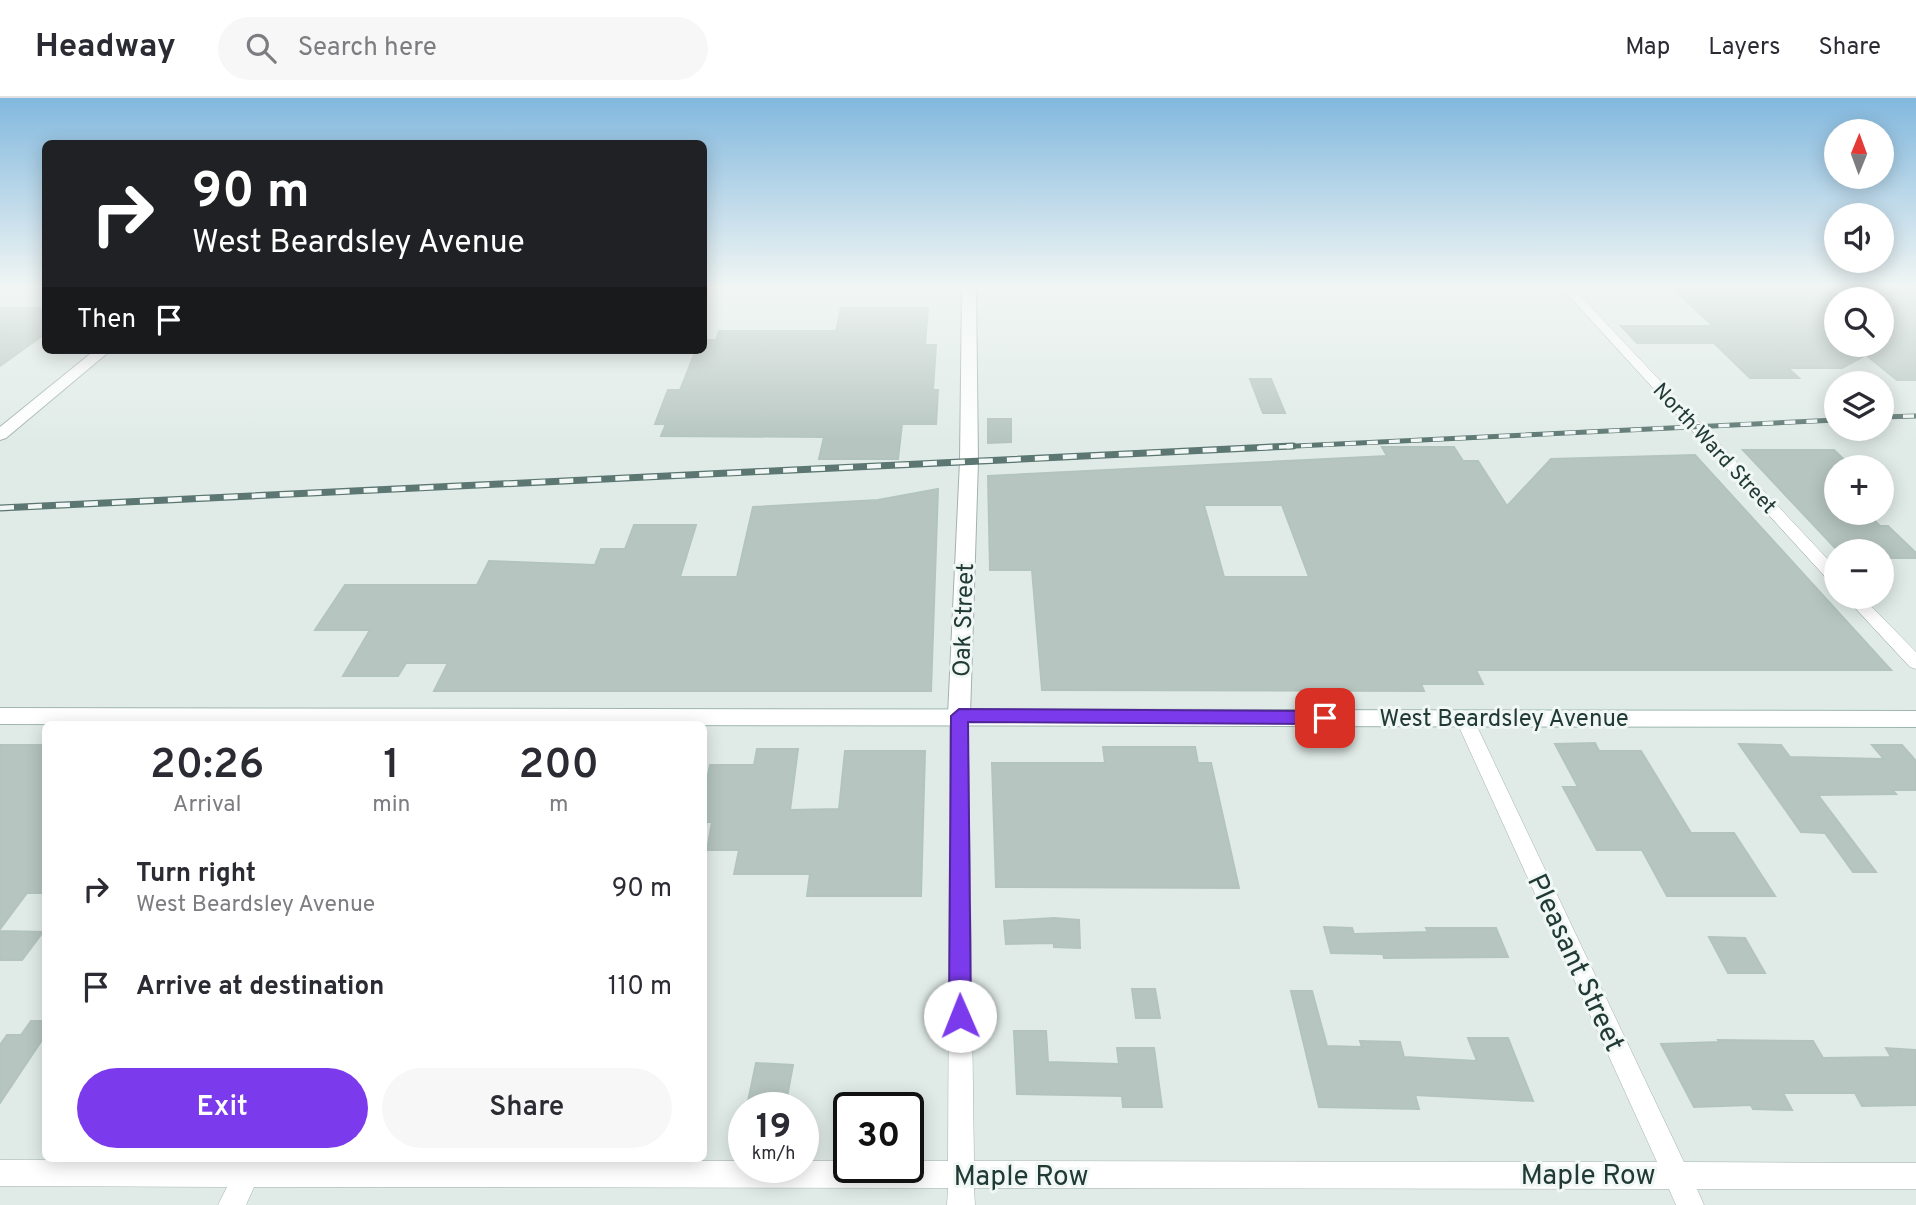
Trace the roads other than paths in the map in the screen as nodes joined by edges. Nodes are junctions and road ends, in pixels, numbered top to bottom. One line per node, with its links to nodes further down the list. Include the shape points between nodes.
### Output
1 (969, 339): 9 (main road, Oak Street)
2 (1614, 339): 5 (street, North Ward Street)
3 (99, 354): 4 (main road)
4 (0, 435)
5 (1824, 565)
6 (1864, 609): 7 (street)
7 (1916, 663)
8 (0, 716): 12 (main road, West Beardsley Avenue)
9 (959, 716): 10 (main road, West Beardsley Avenue); 12 (main road, West Beardsley Avenue); 16 (street, Oak Street)
10 (1464, 718): 11 (main road, West Beardsley Avenue); 15 (street, Pleasant Street)
11 (1916, 719)
12 (459, 720)
13 (250, 1166): 14 (street, Maple Row); 16 (street, Maple Row); 18 (street)
14 (0, 1173)
15 (1676, 1174): 16 (street, Maple Row); 17 (street, Maple Row); 20 (street, Pleasant Street)
16 (961, 1175): 19 (street, Oak Street)
17 (1916, 1176)
18 (232, 1205)
19 (961, 1205)
20 (1690, 1205)

